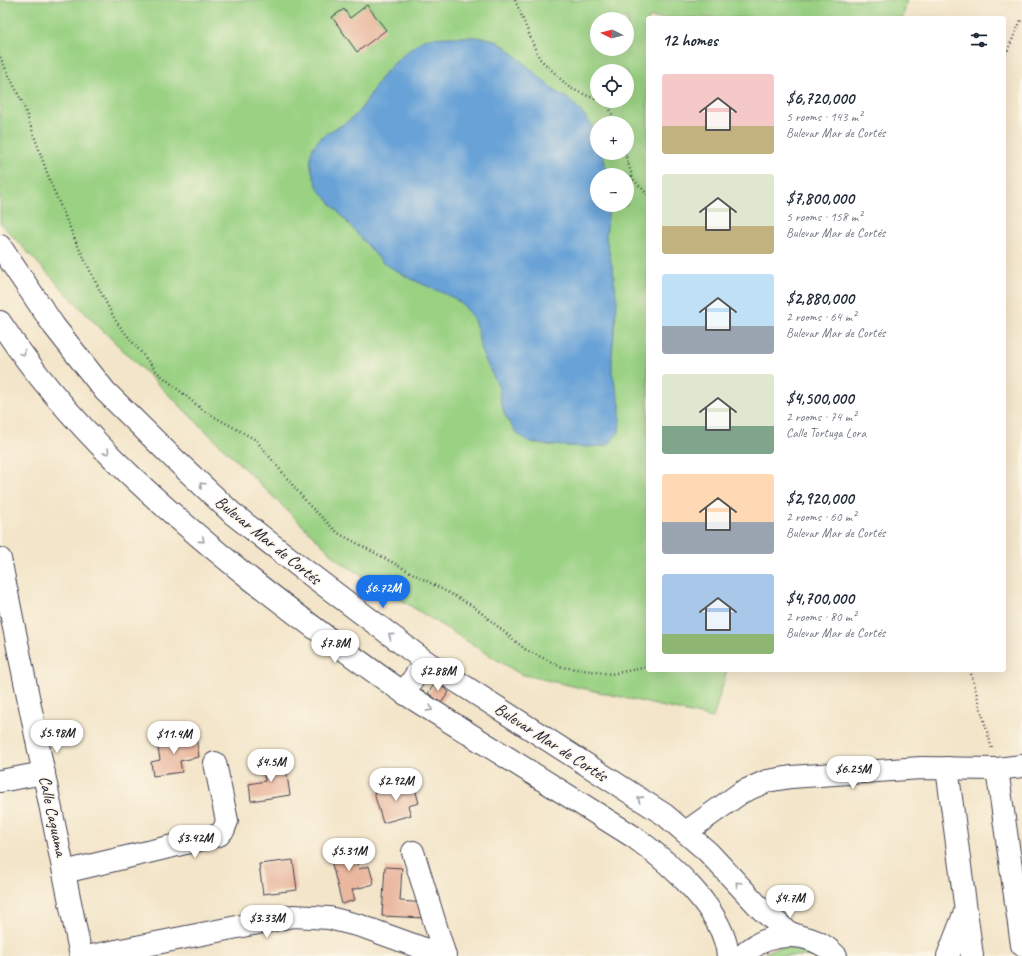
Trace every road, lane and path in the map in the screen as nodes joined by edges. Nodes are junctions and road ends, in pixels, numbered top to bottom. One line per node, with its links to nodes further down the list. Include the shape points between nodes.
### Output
1 (515, 0): 5 (path, via 539,58 570,88)
2 (1022, 18): 3 (path)
3 (1006, 54)
4 (0, 57): 13 (path, via 23,104 51,184 102,295 117,323 157,372 204,411 256,440 308,504 338,533 473,606 526,650 562,667 611,674)
5 (590, 97)
6 (627, 160): 7 (path, via 634,179)
7 (646, 193)
8 (0, 246): 12 (street, Bulevar Mar de Cortés, one-way to 8, via 239,519 170,455 105,391 54,326)
9 (0, 322): 15 (street, one-way to 15, via 58,398 96,442 144,489 208,546 287,608)
10 (0, 559): 11 (street, Calle Caguama)
11 (7, 627): 20 (street, Calle Caguama)
12 (425, 661): 15 (street); 22 (street, Bulevar Mar de Cortés, one-way to 12, via 640,798)
13 (646, 667)
14 (971, 672): 19 (path)
15 (404, 693): 31 (street, one-way to 31, via 634,837 672,866 706,907 721,932)
16 (215, 763): 24 (street, via 227,821 220,835)
17 (1022, 766): 19 (street)
18 (947, 768): 19 (street); 22 (street, via 791,777 767,781 742,792); 25 (street)
19 (997, 769): 27 (street)
20 (44, 773): 21 (street); 24 (street, Calle Caguama)
21 (0, 781)
22 (686, 832): 26 (street, Bulevar Mar de Cortés, one-way to 22, via 788,932 762,910)
23 (413, 852): 30 (street)
24 (64, 872): 28 (street, Calle Caguama)
25 (966, 910): 34 (street); 35 (street)
26 (798, 936): 32 (street, Bulevar Mar de Cortés, via 772,938 759,943); 33 (street, Bulevar Mar de Cortés, via 824,946)
27 (1022, 945)
28 (81, 956)
29 (90, 956): 30 (street, via 293,916 329,918 361,926)
30 (444, 956)
31 (728, 956)
32 (742, 956)
33 (836, 956)
34 (948, 956)
35 (972, 956)

